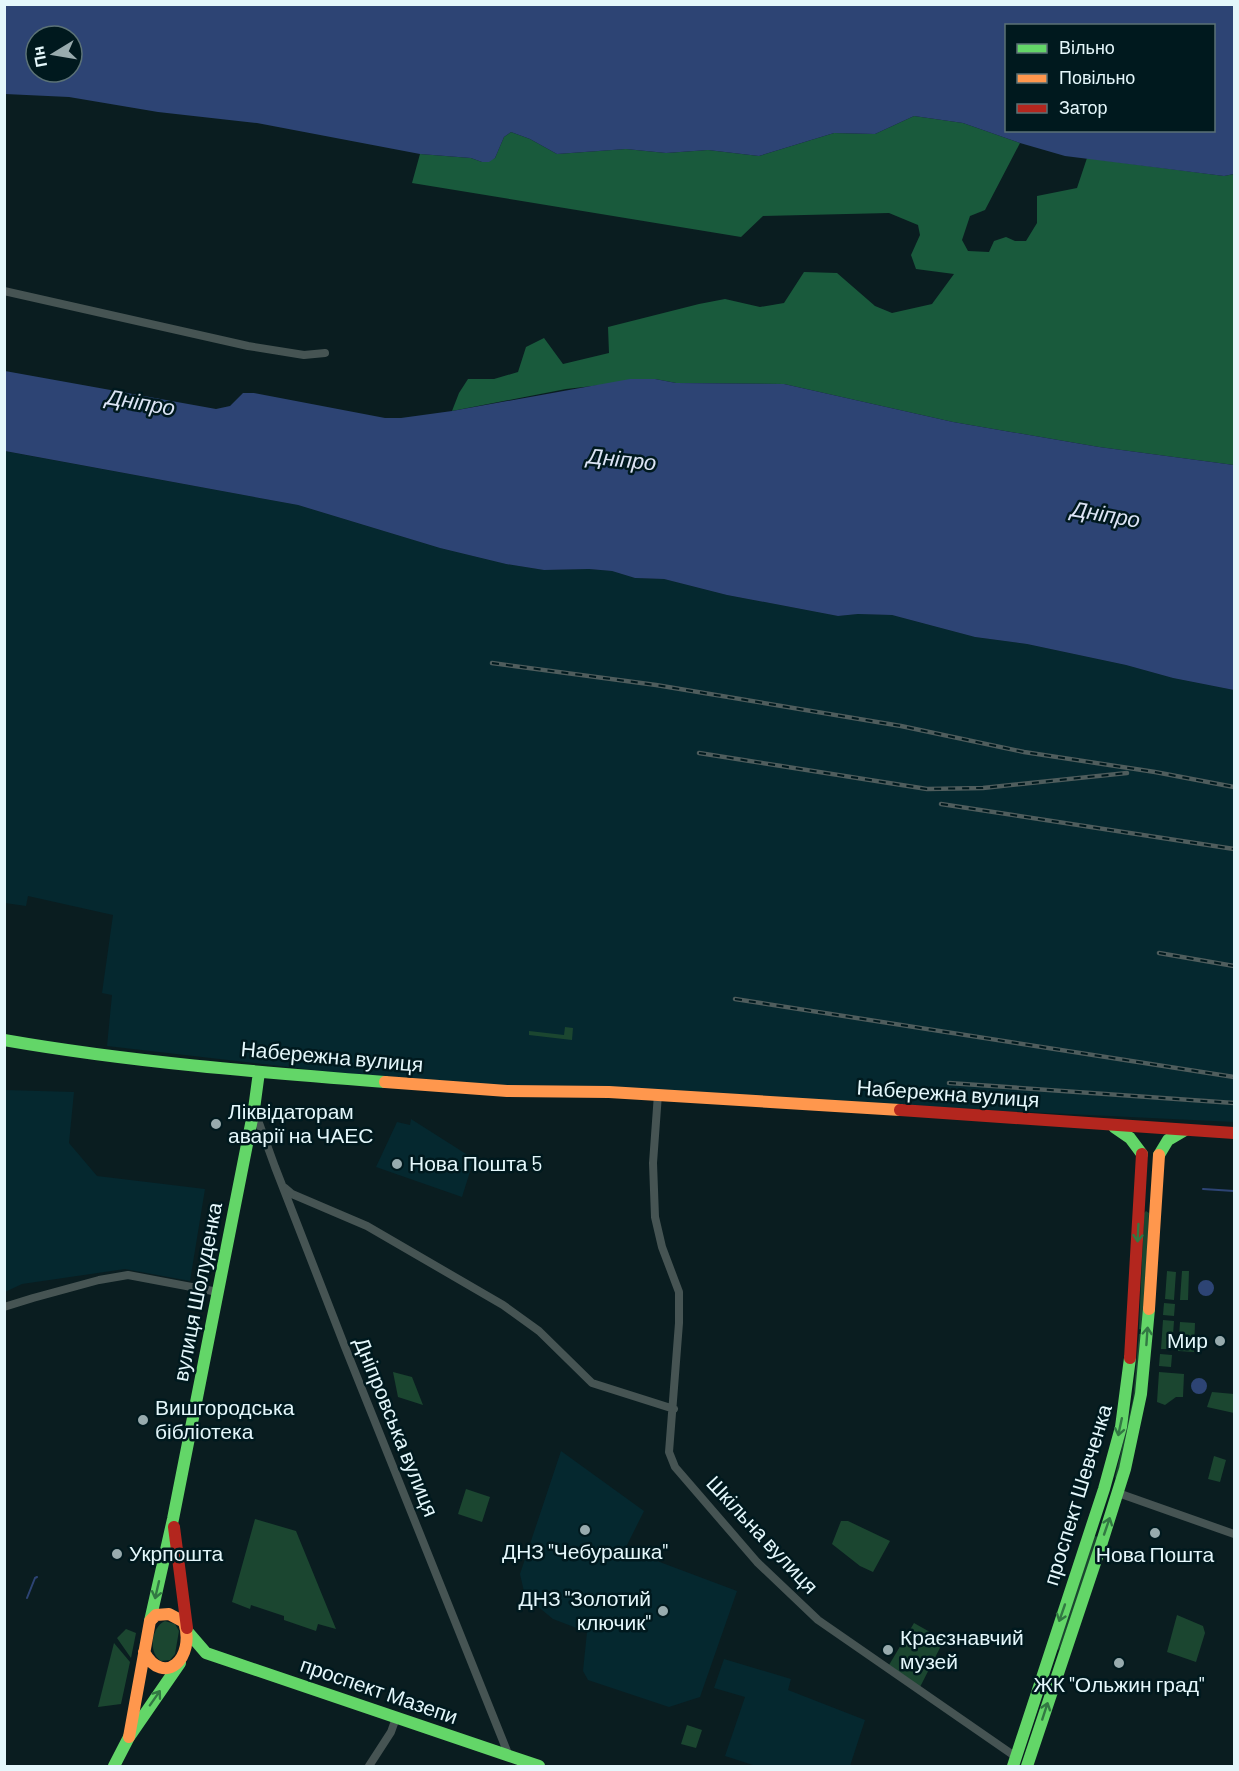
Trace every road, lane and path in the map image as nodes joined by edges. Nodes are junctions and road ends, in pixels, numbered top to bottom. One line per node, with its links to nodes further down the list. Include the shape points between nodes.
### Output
1 (4, 291): 2 (street, via 248,346 304,355)
2 (325, 353)
3 (4, 1040): 4 (main road, Набережна вулиця, via 78,1053)
4 (259, 1072): 5 (main road, Набережна вулиця, via 507,1090); 6 (main road, вулиця Шолуденка)
5 (658, 1094): 7 (main road, Набережна вулиця); 18 (street, via 652,1163 655,1217 679,1292)
6 (254, 1109): 13 (street, Дніпровська вулиця); 16 (main road, вулиця Шолуденка)
7 (1109, 1125): 8 (main road, Набережна вулиця); 11 (main road, via 1130,1136)
8 (1150, 1127): 9 (main road, Набережна вулиця); 11 (main road, проспект Шевченка); 12 (main road)
9 (1185, 1130): 10 (main road, Набережна вулиця); 12 (main road, via 1168,1140)
10 (1234, 1132)
11 (1142, 1154): 14 (main road, проспект Шевченка)
12 (1159, 1155): 15 (main road, проспект Шевченка)
13 (282, 1186): 18 (street, via 366,1226 502,1305 539,1331 592,1383); 32 (street, Дніпровська вулиця)
14 (1139, 1206): 15 (main road); 19 (main road, проспект Шевченка, one-way to 19, via 1126,1398)
15 (1155, 1207): 20 (main road, проспект Шевченка, one-way to 15, via 1142,1398)
16 (218, 1292): 17 (street, via 128,1275); 21 (main road, вулиця Шолуденка)
17 (4, 1307)
18 (674, 1409): 33 (street, Шкільна вулиця, via 669,1452 675,1467 770,1575 818,1620)
19 (1104, 1490): 20 (main road); 27 (main road, проспект Шевченка, one-way to 27)
20 (1118, 1493): 22 (street); 29 (main road, проспект Шевченка, one-way to 20)
21 (173, 1519): 23 (main road, вулиця Шолуденка, one-way to 23); 24 (main road, вулиця Шолуденка)
22 (1234, 1534)
23 (150, 1621): 24 (main road, via 156,1615 169,1614 180,1619); 25 (main road)
24 (187, 1631): 26 (main road); 28 (main road)
25 (144, 1652): 28 (main road, via 158,1666 170,1667); 31 (main road)
26 (206, 1653): 28 (main road); 30 (main road, проспект Мазепи)
27 (1047, 1658): 29 (main road); 33 (main road, проспект Шевченка)
28 (183, 1659): 31 (main road, one-way to 28)
29 (1061, 1663): 37 (main road, проспект Шевченка, one-way to 29)
30 (396, 1718): 32 (main road, проспект Мазепи); 35 (street)
31 (129, 1737): 34 (main road)
32 (509, 1756): 36 (main road, проспект Мазепи)
33 (1014, 1762)
34 (114, 1767)
35 (369, 1767)
36 (539, 1767)
37 (1028, 1767)

